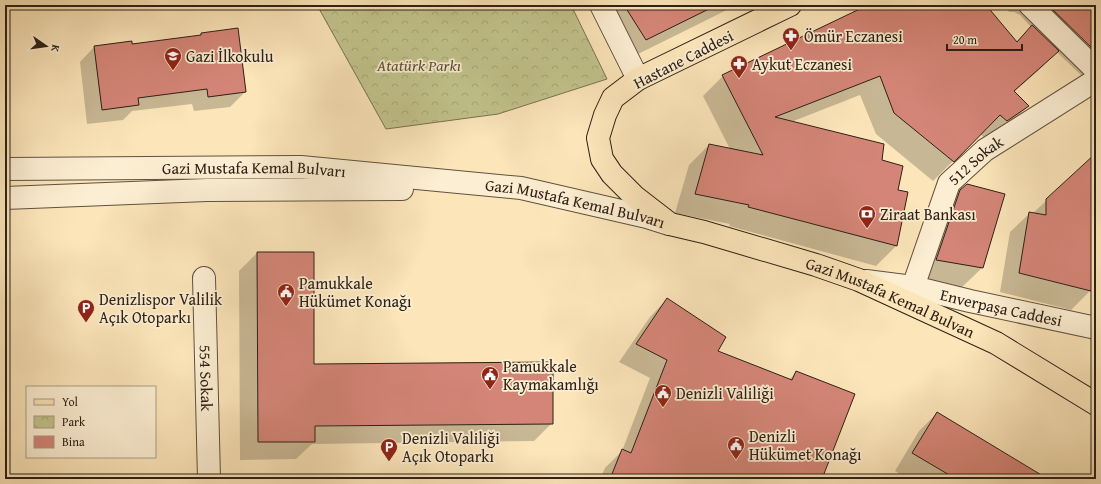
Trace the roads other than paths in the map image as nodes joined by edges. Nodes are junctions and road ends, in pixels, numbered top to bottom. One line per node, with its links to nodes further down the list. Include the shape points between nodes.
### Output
1 (601, 5): 5 (street)
2 (790, 5): 5 (main road, Hastane Caddesi)
3 (1030, 5): 4 (street)
4 (1096, 70)
5 (638, 79): 9 (main road, Hastane Caddesi, via 613,98 605,115 598,138 602,159 625,188)
6 (1096, 80): 12 (street, 512 Sokak, via 985,150 949,183)
7 (5, 169): 9 (street, Gazi Mustafa Kemal Bulvarı, via 301,167 521,188)
8 (5, 198): 9 (street, Gazi Mustafa Kemal Bulvarı, via 207,190 402,189 518,201 632,222)
9 (670, 224): 11 (main road, Gazi Mustafa Kemal Bulvan, via 816,265)
10 (204, 278): 15 (street, 554 Sokak)
11 (859, 280): 12 (street, Enverpaşa Caddesi); 14 (main road, Gazi Mustafa Kemal Bulvan, via 996,343)
12 (913, 287): 13 (street, Enverpaşa Caddesi)
13 (1096, 328)
14 (1096, 404)
15 (209, 479)

